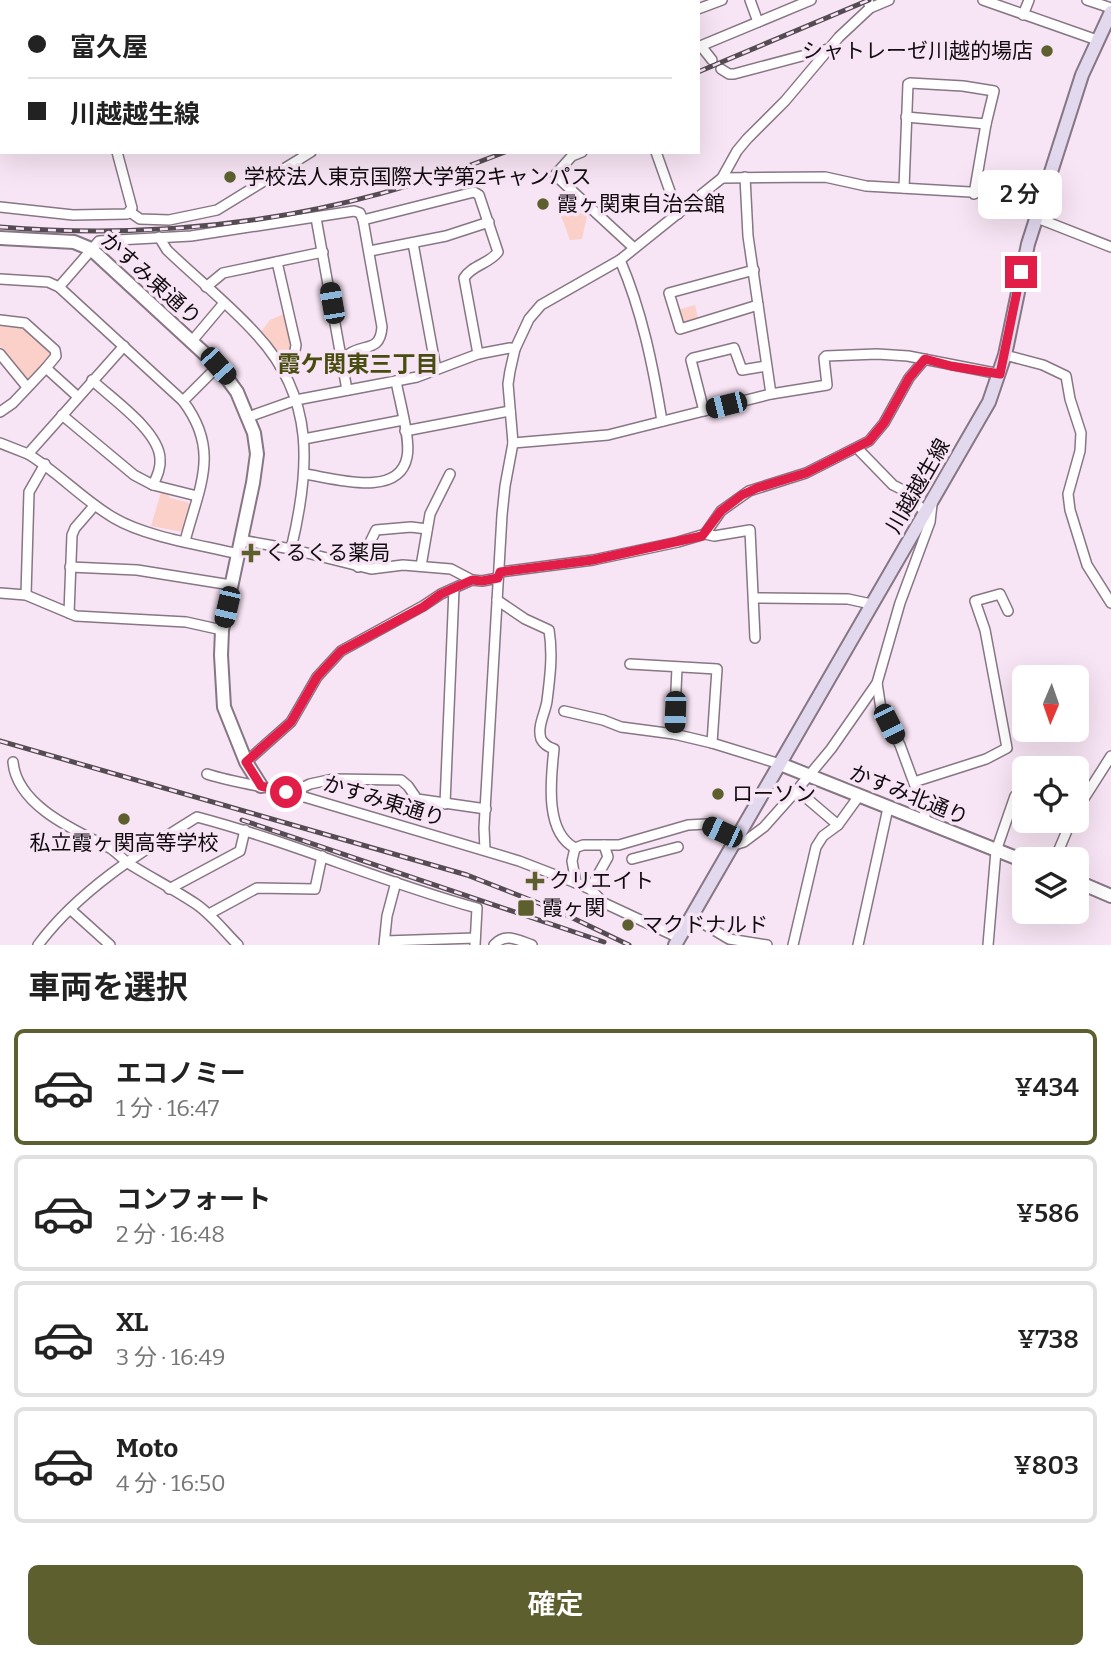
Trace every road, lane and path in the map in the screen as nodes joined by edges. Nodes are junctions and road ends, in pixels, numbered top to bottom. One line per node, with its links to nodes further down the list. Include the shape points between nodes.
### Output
1 (722, 0): 10 (street)
2 (750, 0): 13 (street)
3 (811, 0): 8 (street)
4 (889, 0): 9 (street)
5 (983, 0): 12 (street)
6 (1029, 0): 12 (street)
7 (1087, 0): 11 (street)
8 (790, 4): 13 (street)
9 (869, 4): 16 (street)
10 (700, 8)
11 (1111, 10): 14 (main road, 川越越生線)
12 (1023, 15): 14 (street)
13 (758, 22): 15 (street)
14 (1097, 40): 29 (main road, 川越越生線)
15 (700, 46): 17 (street)
16 (828, 49): 18 (street, via 734,74); 26 (street, via 737,151)
17 (712, 60)
18 (721, 69)
19 (906, 117): 20 (street); 20 (street, via 910,83 962,86 994,91); 27 (street)
20 (986, 124): 28 (street)
21 (118, 154): 31 (street)
22 (308, 154): 31 (street, via 217,210 169,220 140,219)
23 (577, 154): 41 (street, via 555,175)
24 (657, 154): 32 (street)
25 (744, 177): 26 (street); 27 (street, via 825,177); 47 (street)
26 (722, 178): 32 (street)
27 (904, 188): 28 (street)
28 (974, 194): 29 (street, via 1021,195)
29 (1044, 201): 34 (main road, 川越越生線)
30 (0, 207): 31 (street, via 101,216)
31 (130, 212)
32 (678, 214): 41 (street)
33 (316, 218): 35 (street, via 354,211); 37 (street); 44 (street)
34 (1037, 218): 40 (street); 59 (main road, 川越越生線)
35 (363, 220): 36 (street, via 474,192); 43 (street)
36 (489, 222): 39 (street); 58 (street, via 499,252 464,278)
37 (159, 237): 42 (street, via 99,241); 50 (street)
38 (0, 238): 42 (street, かすみ東通り, via 74,242)
39 (413, 243): 43 (street); 66 (street)
40 (1111, 247)
41 (634, 248): 45 (street)
42 (91, 249): 49 (street); 54 (street, かすみ東通り)
43 (370, 251): 61 (street, via 381,336 373,346 348,354)
44 (323, 252): 46 (street); 61 (street)
45 (620, 260): 56 (street, via 541,306 523,327); 82 (street, via 635,293)
46 (277, 262): 50 (street, via 223,273); 63 (street, via 296,345 294,356)
47 (754, 270): 52 (street); 52 (street, via 668,293 680,329)
48 (0, 279): 49 (street)
49 (59, 287): 55 (street)
50 (206, 287): 51 (street)
51 (224, 303): 54 (street); 63 (street, via 258,335)
52 (758, 306): 64 (street)
53 (0, 320): 65 (street, via 26,323 55,350 56,356)
54 (192, 341): 62 (street, かすみ東通り)
55 (124, 346): 68 (street); 75 (street)
56 (515, 349): 58 (street); 76 (street, via 508,384)
57 (0, 354): 70 (street)
58 (478, 354): 66 (street)
59 (1005, 355): 67 (main road, 川越越生線); 108 (street, via 1066,376 1081,433 1068,494 1070,510 1087,565)
60 (925, 359): 67 (street); 72 (street, via 877,354 826,356 827,385); 87 (street, via 876,433)
61 (342, 364): 71 (street)
62 (218, 366): 75 (street); 80 (street, かすみ東通り, via 237,391)
63 (280, 366): 74 (street)
64 (766, 366): 72 (street); 77 (street, via 742,370 734,348 693,358)
65 (46, 368): 70 (street); 73 (street)
66 (436, 369): 69 (street)
67 (1000, 374): 95 (main road, 川越越生線)
68 (92, 380): 73 (street); 92 (street, via 146,429 157,446 159,470)
69 (396, 381): 71 (street); 81 (street)
70 (27, 387): 78 (street)
71 (347, 390): 74 (street)
72 (771, 394): 77 (street)
73 (77, 396): 79 (street)
74 (296, 400): 80 (street); 84 (street)
75 (183, 401): 93 (street, via 194,415 206,456)
76 (510, 411): 83 (street); 86 (street)
77 (704, 411): 82 (street)
78 (0, 412)
79 (62, 415): 88 (street); 92 (street, via 134,475)
80 (248, 417): 98 (street, かすみ東通り, via 257,454)
81 (403, 420): 83 (street); 84 (street)
82 (662, 421): 86 (street, via 608,435)
83 (405, 431): 90 (street, via 408,456 389,481 373,484)
84 (304, 439): 90 (street)
85 (0, 443): 88 (street)
86 (513, 443): 105 (street)
87 (857, 448): 95 (street, via 893,485); 97 (street, via 806,473 742,495 721,511)
88 (28, 454): 89 (street)
89 (45, 464): 94 (street); 111 (street, via 29,492)
90 (305, 474): 100 (street)
91 (450, 474): 96 (street)
92 (153, 485): 93 (street)
93 (197, 496): 99 (street)
94 (94, 506): 99 (street, via 134,527); 103 (street, via 75,527)
95 (929, 507): 115 (main road, 川越越生線); 122 (street, via 930,522)
96 (427, 529): 102 (street); 104 (street, via 376,530)
97 (705, 534): 105 (street, via 593,560); 112 (street, via 751,530)
98 (241, 540): 100 (street); 101 (street, かすみ東通り)
99 (185, 541): 101 (street)
100 (291, 549): 104 (street)
101 (237, 554): 107 (street, かすみ東通り)
102 (421, 566): 104 (street); 106 (street, via 451,569)
103 (70, 567): 107 (street, via 137,570); 117 (street)
104 (358, 567)
105 (499, 575): 106 (street); 113 (street)
106 (472, 580): 109 (street)
107 (231, 585): 118 (street, かすみ東通り)
108 (1107, 585): 114 (street)
109 (454, 589): 128 (street, via 341,651 317,677 291,722); 139 (street)
110 (0, 593): 111 (street)
111 (26, 595): 117 (street)
112 (754, 598): 115 (street, via 848,599); 119 (street)
113 (497, 600): 141 (street); 148 (street, via 549,630 551,665 541,736 554,749 554,821)
114 (1111, 603)
115 (871, 604): 129 (main road, 川越越生線)
116 (1008, 611): 132 (street, via 1000,594 975,601 985,630 1007,748)
117 (69, 613): 118 (street, via 186,622)
118 (222, 630): 128 (street, かすみ東通り, via 224,707)
119 (755, 638)
120 (630, 664): 121 (street)
121 (677, 668): 124 (street); 125 (street, via 717,669)
122 (877, 683): 131 (street); 132 (street, via 881,709)
123 (564, 711): 124 (street, via 621,727)
124 (674, 734): 125 (street)
125 (712, 743): 129 (street)
126 (1111, 756): 134 (street)
127 (13, 762): 154 (street, via 23,790 39,806)
128 (246, 762): 133 (street, かすみ東通り)
129 (780, 764): 131 (street, かすみ北通り); 145 (main road, 川越越生線)
130 (207, 774): 133 (street)
131 (808, 775): 135 (street); 137 (street, かすみ北通り)
132 (914, 782): 142 (street)
133 (261, 786): 136 (street, かすみ東通り)
134 (1089, 788)
135 (797, 790): 143 (street); 145 (street, via 764,827 744,842)
136 (291, 793): 139 (street, via 333,779 401,780 417,799); 149 (street, かすみ東通り)
137 (859, 796): 140 (street, かすみ北通り); 143 (street)
138 (1012, 802): 150 (street)
139 (445, 804): 141 (street)
140 (888, 808): 142 (street, かすみ北通り); 174 (street)
141 (486, 809): 149 (street)
142 (925, 822): 150 (street, かすみ北通り)
143 (838, 825): 173 (street, via 822,836 816,847)
144 (245, 830): 151 (street); 154 (street, via 197,817); 158 (street, via 240,851)
145 (736, 842): 146 (street, via 706,824); 163 (main road, 川越越生線)
146 (604, 845): 148 (street); 159 (street, via 608,857)
147 (678, 847): 153 (street)
148 (575, 848): 156 (street)
149 (485, 850): 156 (street, かすみ東通り)
150 (996, 851): 152 (street, かすみ北通り); 175 (street)
151 (322, 856): 155 (street); 162 (street, via 315,889 257,888)
152 (1012, 857)
153 (632, 859)
154 (127, 862): 158 (street); 161 (street)
155 (397, 882): 164 (street, via 477,908); 166 (street)
156 (576, 883): 159 (street, かすみ東通り)
157 (1089, 886): 160 (street)
158 (169, 889): 162 (street)
159 (590, 889): 165 (street, かすみ東通り, via 604,903)
160 (1111, 895)
161 (71, 909): 167 (street); 168 (street)
162 (209, 914): 169 (street)
163 (692, 917): 165 (main road, 川越越生線); 172 (street, via 729,939)
164 (475, 942): 166 (street)
165 (678, 942)
166 (385, 943)
167 (38, 945)
168 (110, 945)
169 (238, 945)
170 (494, 945): 171 (street, via 510,937)
171 (532, 945)
172 (767, 945)
173 (794, 945)
174 (858, 945)
175 (988, 945)

